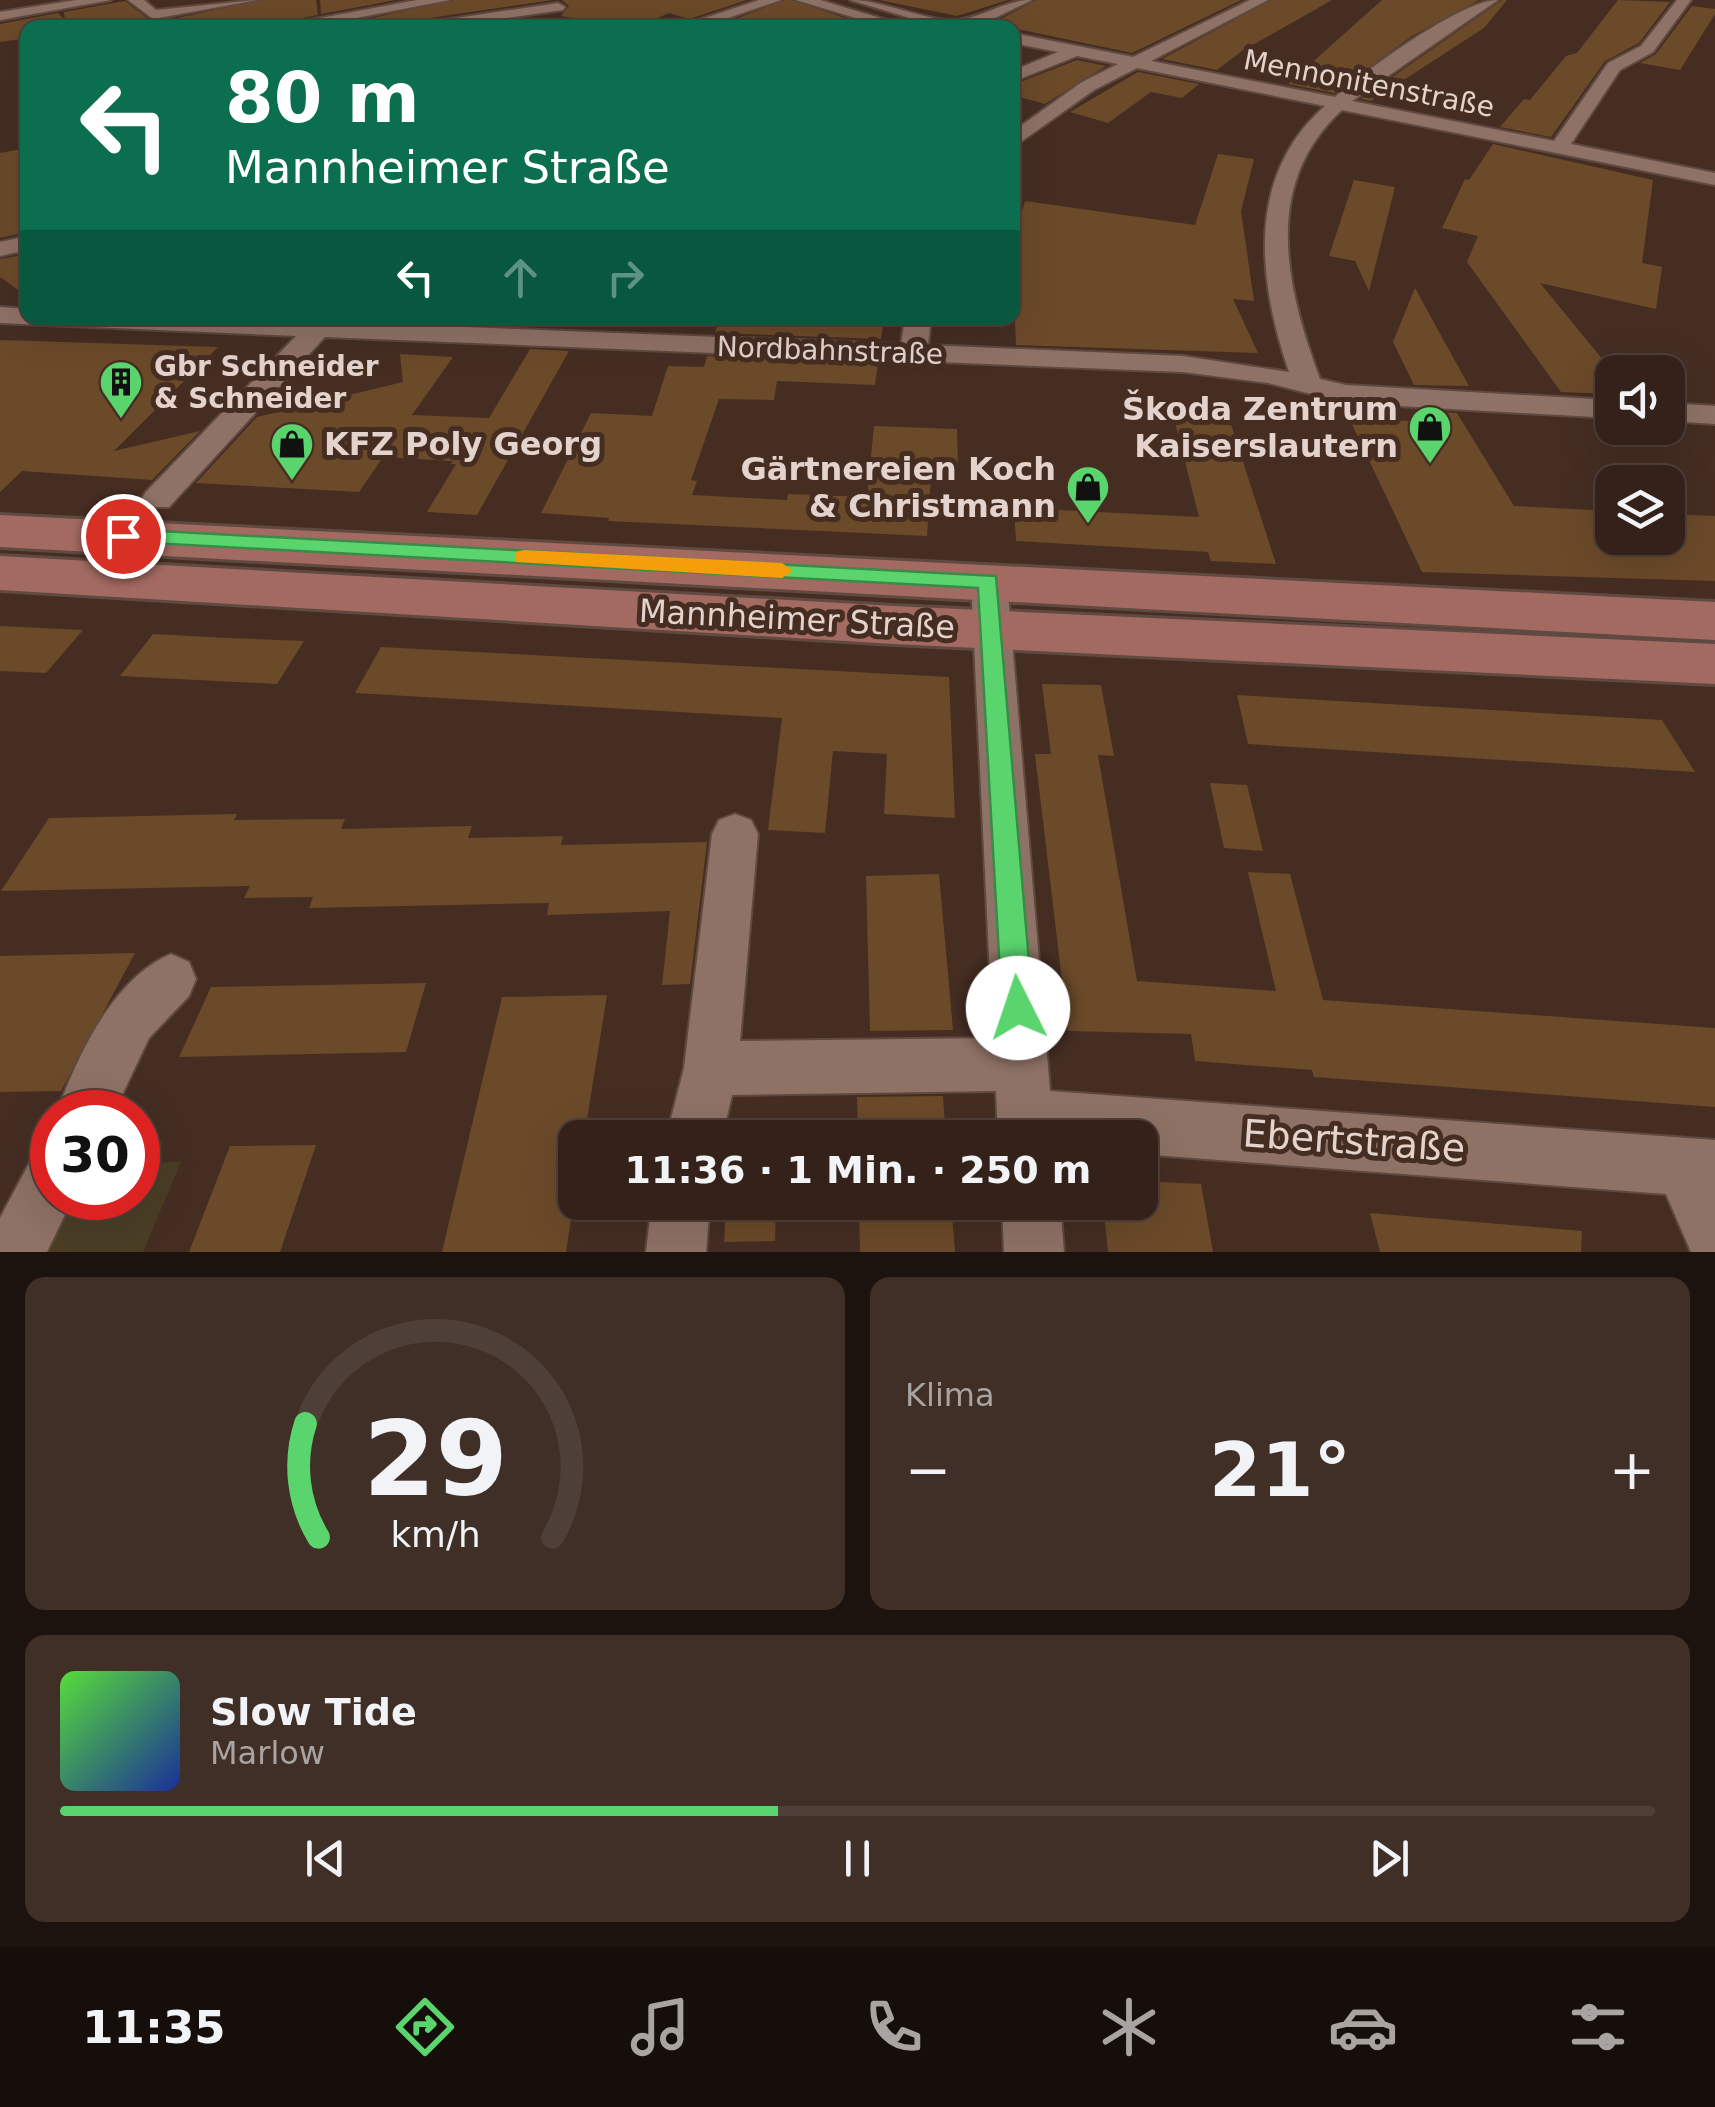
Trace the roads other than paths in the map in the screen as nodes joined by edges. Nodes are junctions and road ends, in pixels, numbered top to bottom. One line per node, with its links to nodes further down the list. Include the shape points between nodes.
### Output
1 (104, 0): 14 (street)
2 (135, 0): 3 (street, via 153,15)
3 (250, 0)
4 (443, 0): 15 (street)
5 (774, 0): 22 (street)
6 (803, 0): 23 (street)
7 (857, 0): 24 (street)
8 (1024, 0): 25 (street)
9 (1261, 0): 30 (street)
10 (1491, 0): 32 (street)
11 (1684, 0): 34 (street, via 1647,48 1614,67)
12 (558, 6): 21 (street)
13 (284, 10): 18 (street)
14 (36, 11): 16 (street); 17 (street)
15 (366, 13): 19 (street); 20 (street)
16 (0, 16)
17 (39, 20)
18 (297, 20)
19 (330, 20)
20 (375, 20)
21 (459, 20)
22 (707, 20)
23 (878, 20)
24 (932, 20)
25 (975, 20)
26 (1020, 40): 27 (street, Mennonitenstraße)
27 (1072, 52): 29 (street); 30 (street, Mennonitenstraße)
28 (1020, 56): 29 (street)
29 (1046, 62): 31 (street)
30 (1128, 64): 32 (street, Mennonitenstraße); 33 (street)
31 (1020, 73)
32 (1335, 104): 34 (street, Mennonitenstraße); 40 (street, via 1294,154 1275,211 1281,305)
33 (1020, 136)
34 (1558, 148): 35 (street, Mennonitenstraße)
35 (1715, 179)
36 (321, 325): 44 (street)
37 (361, 325): 39 (street, Nordbahnstraße)
38 (917, 325): 39 (street)
39 (913, 354): 40 (street, Nordbahnstraße, via 1183,364)
40 (1308, 386): 41 (street, Nordbahnstraße, via 1390,398)
41 (1595, 409)
42 (1685, 413): 43 (street)
43 (1715, 414)
44 (157, 500)
45 (0, 532): 46 (main road, Mannheimer Straße)
46 (191, 540): 48 (main road); 49 (main road, Mannheimer Straße)
47 (0, 573): 48 (main road, Mannheimer Straße)
48 (155, 583): 49 (main road, Mannheimer Straße)
49 (991, 605): 50 (main road, Mannheimer Straße); 51 (main road, Mannheimer Straße); 56 (street)
50 (1715, 620)
51 (1715, 664)
52 (736, 834): 54 (street)
53 (170, 979): 55 (street, via 132,1020)
54 (711, 1068): 56 (street, Ebertstraße); 57 (street)
55 (96, 1090)
56 (1024, 1106): 58 (street, Ebertstraße)
57 (698, 1120)
58 (1699, 1167): 62 (street, Ebertstraße)
59 (31, 1220): 63 (street)
60 (679, 1220): 64 (street)
61 (1032, 1220): 65 (street)
62 (1715, 1237)
63 (15, 1252)
64 (676, 1252)
65 (1034, 1252)

